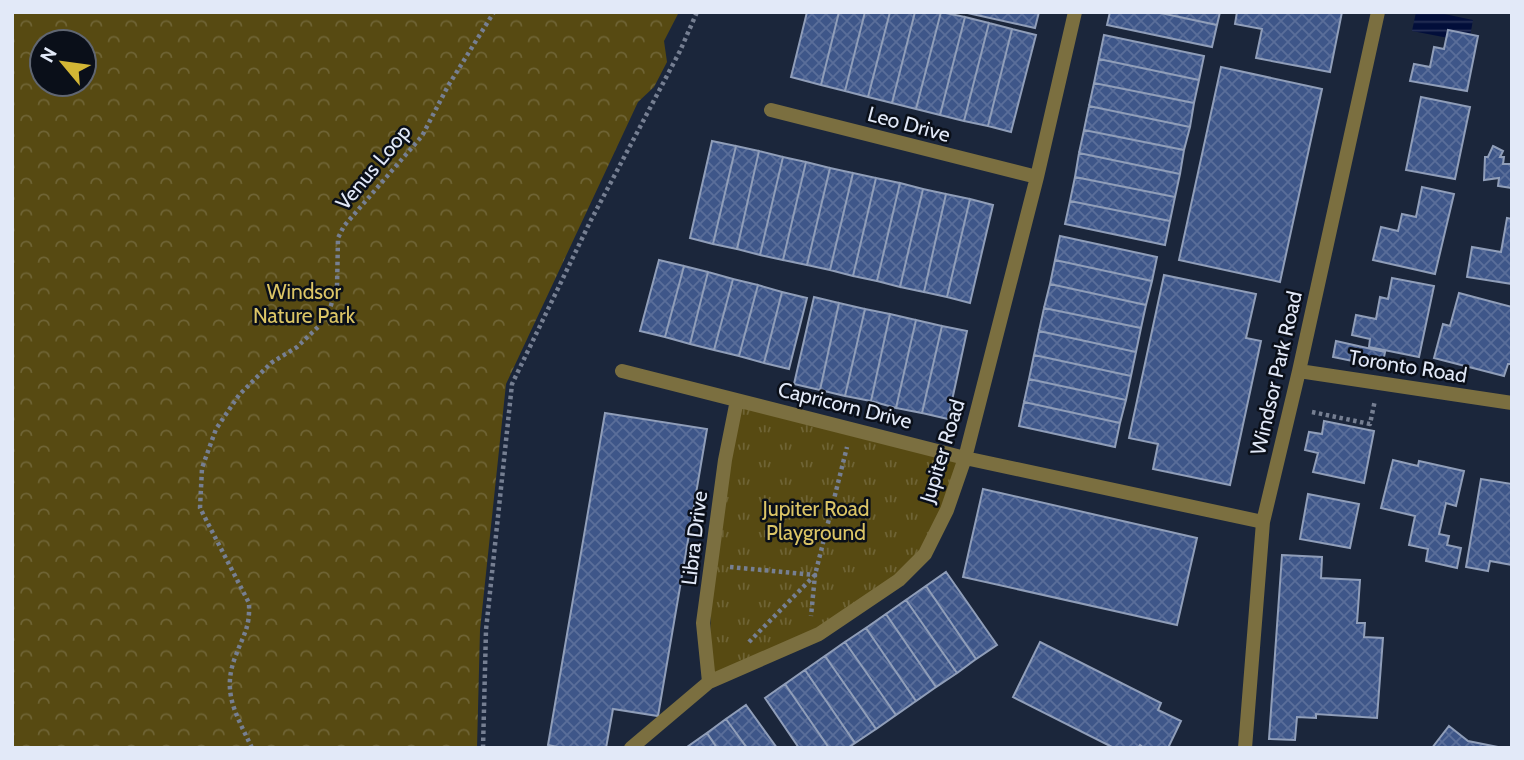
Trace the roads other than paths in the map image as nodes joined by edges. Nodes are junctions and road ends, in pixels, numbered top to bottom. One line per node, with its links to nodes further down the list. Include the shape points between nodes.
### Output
1 (1075, 12): 4 (street, Jupiter Road)
2 (1378, 12): 6 (street, Windsor Park Road)
3 (771, 110): 4 (street, Leo Drive)
4 (1037, 177): 9 (street, Jupiter Road)
5 (622, 371): 7 (street, Capricorn Drive)
6 (1299, 371): 8 (street, Toronto Road); 10 (street, Windsor Park Road)
7 (737, 400): 9 (street, Capricorn Drive); 11 (street, Libra Drive, via 704,623)
8 (1512, 403)
9 (965, 458): 10 (street, Capricorn Drive); 11 (street, Jupiter Road, via 925,554 899,580 819,634)
10 (1263, 522): 13 (street, Windsor Park Road)
11 (709, 682): 12 (street, Jupiter Road)
12 (631, 748)
13 (1245, 748)

